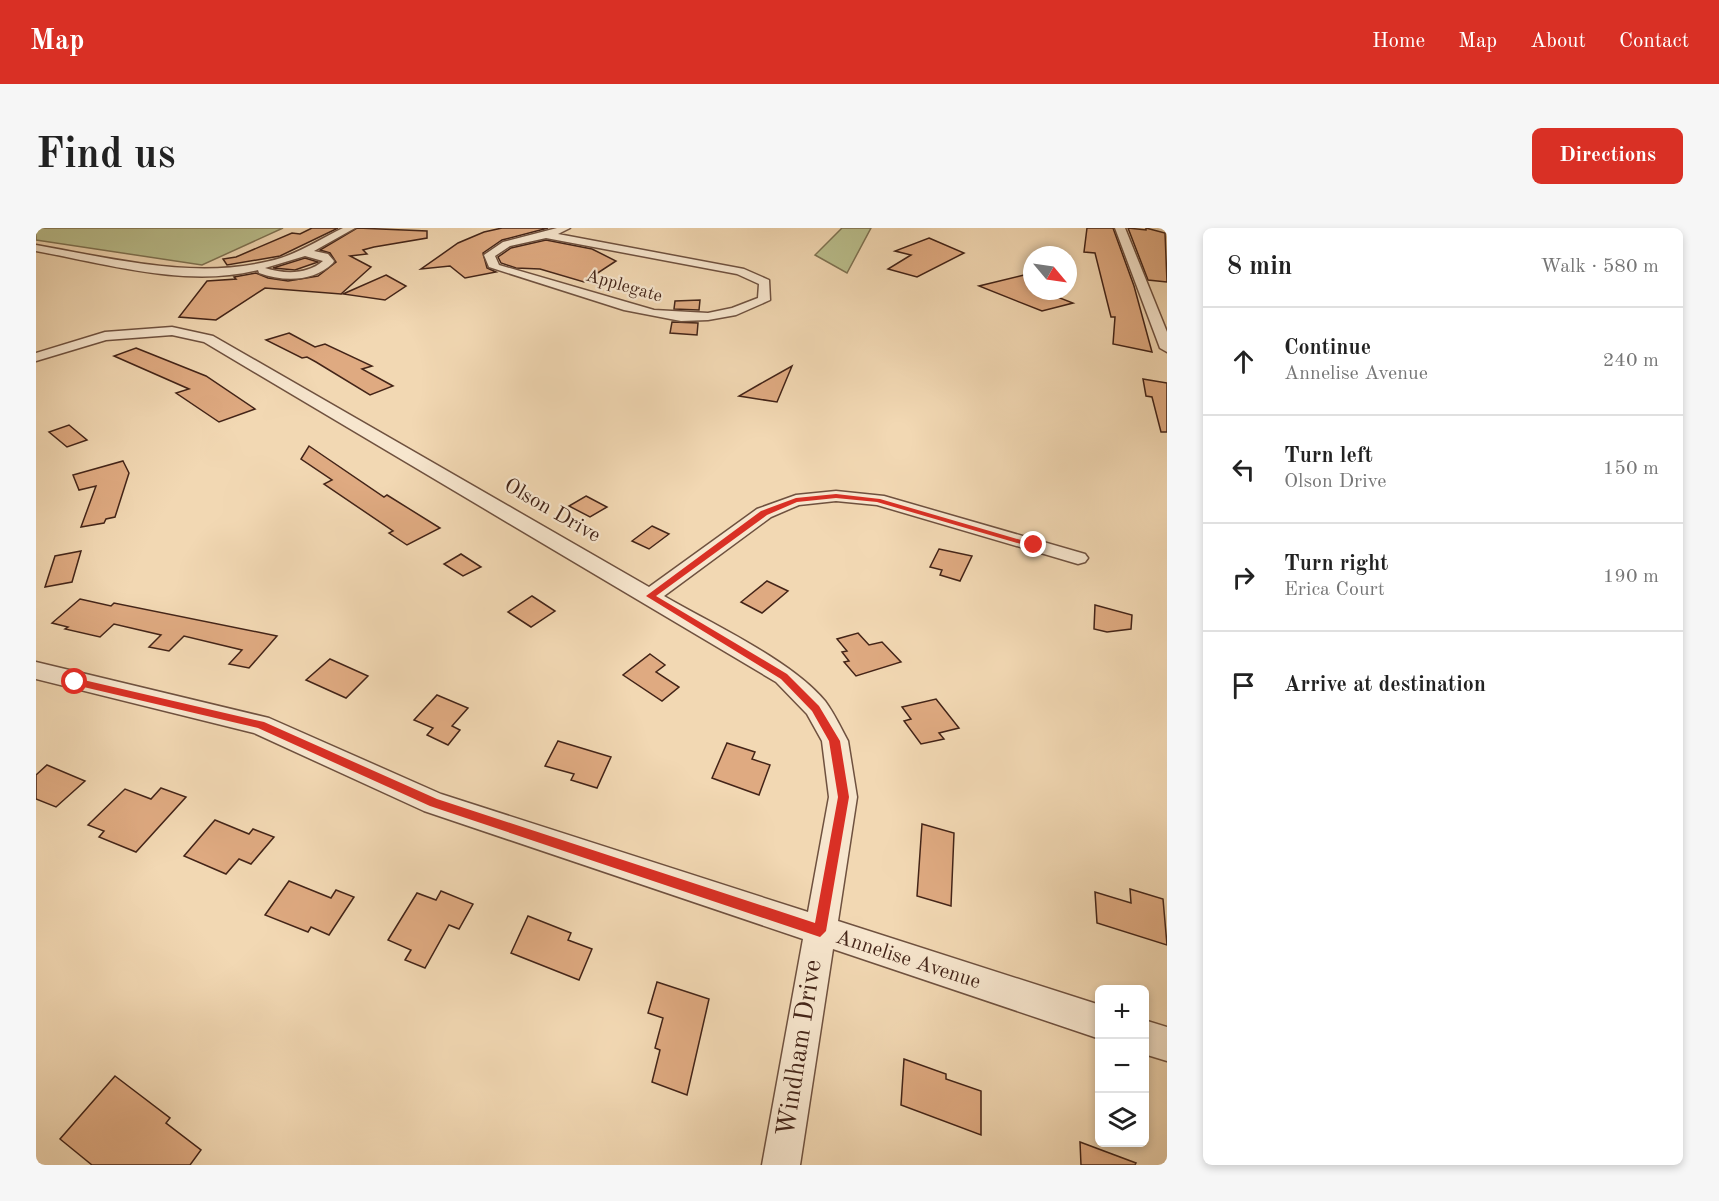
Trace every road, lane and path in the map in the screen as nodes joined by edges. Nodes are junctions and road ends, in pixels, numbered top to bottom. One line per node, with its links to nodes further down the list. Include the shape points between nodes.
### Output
1 (350, 228): 6 (street)
2 (565, 228): 4 (street, Applegate)
3 (1120, 228): 8 (street)
4 (550, 236): 4 (street, Applegate, via 740,271 765,282 764,300 736,311 683,318 654,316 494,267 489,255 499,246 526,237)
5 (36, 248): 7 (street, via 179,271 219,272)
6 (302, 252): 7 (street); 7 (street, via 324,256 328,261 315,271 296,274 271,274)
7 (258, 267)
8 (1167, 348)
9 (36, 357): 11 (street, Olson Drive, via 105,336 172,331 208,339)
10 (1078, 558): 11 (street, via 878,500 836,496 796,500 764,513)
11 (651, 596): 13 (street, Olson Drive, via 784,676 816,708 835,741 843,797)
12 (36, 670): 13 (street, Annelise Avenue, via 260,725 434,803)
13 (820, 931): 14 (street, Annelise Avenue); 17 (street, Windham Drive)
14 (1095, 1020)
15 (1149, 1039): 16 (street)
16 (1167, 1044)
17 (781, 1165)

